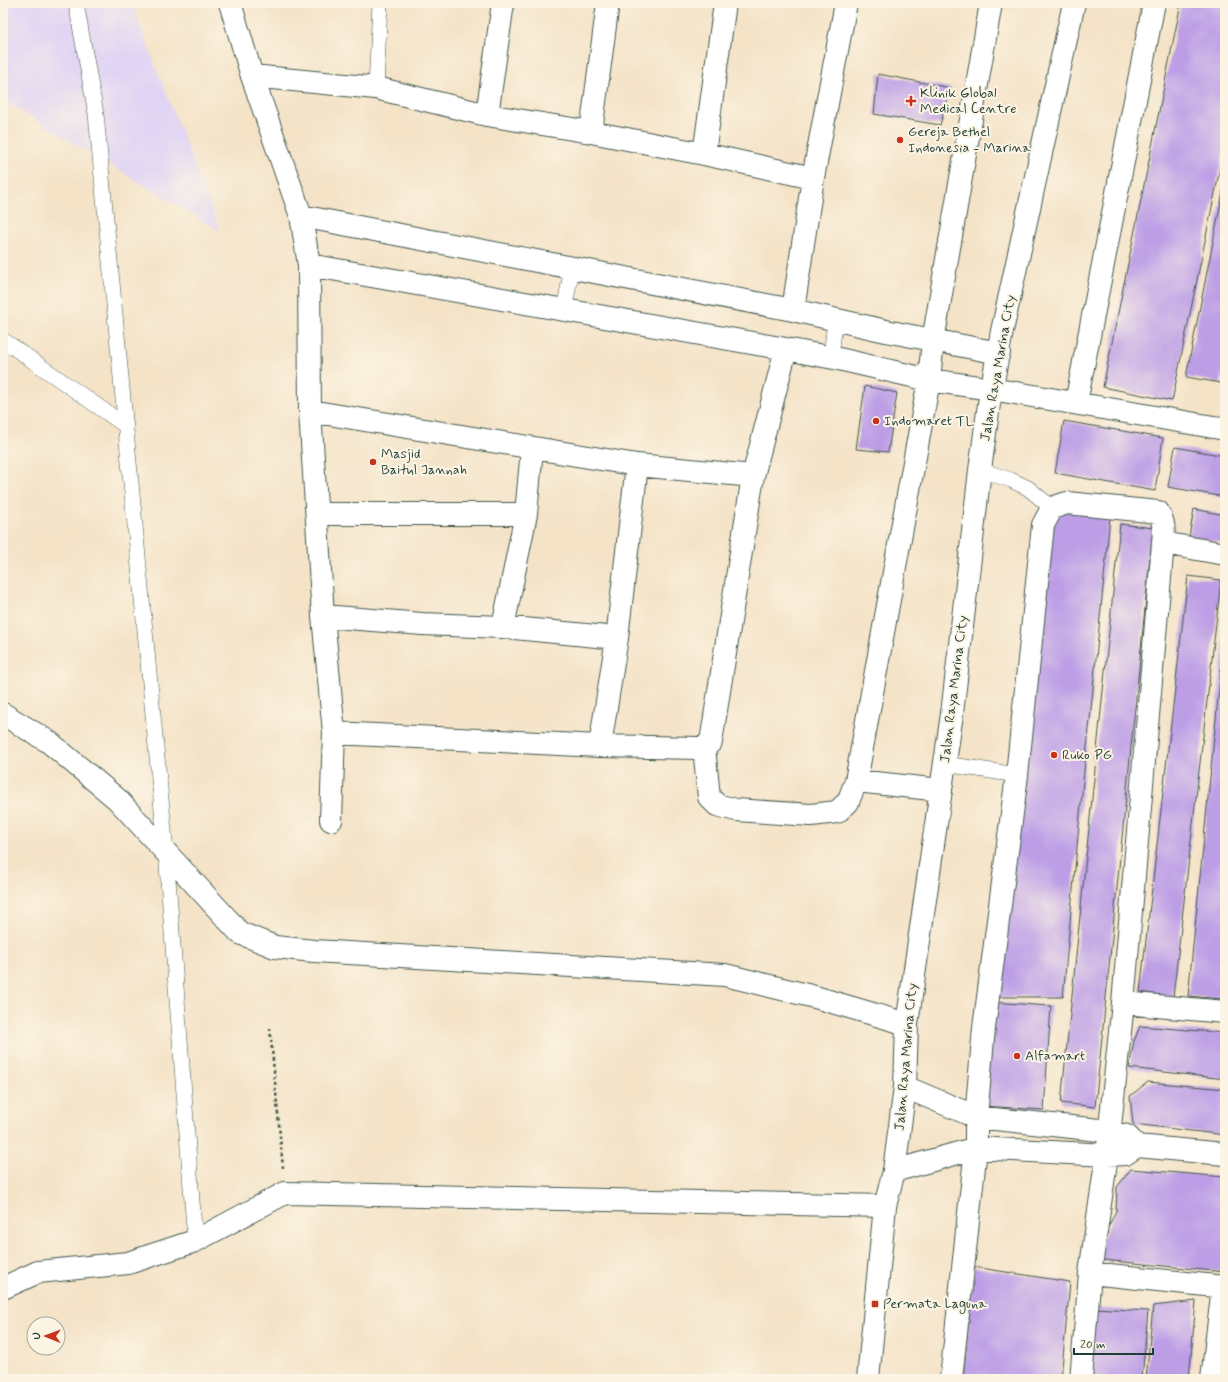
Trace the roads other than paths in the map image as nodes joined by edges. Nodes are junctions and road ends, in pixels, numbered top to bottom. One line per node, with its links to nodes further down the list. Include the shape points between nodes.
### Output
1 (76, 3): 32 (lane, via 96,114)
2 (230, 3): 11 (street)
3 (380, 3): 12 (lane)
4 (503, 3): 13 (street)
5 (608, 3): 14 (street)
6 (726, 3): 15 (street)
7 (846, 3): 16 (street)
8 (991, 3): 24 (street)
9 (1074, 3): 26 (street, Jalan Raya Marina City)
10 (1154, 3): 30 (street)
11 (252, 76): 12 (street); 17 (street)
12 (376, 88): 13 (street)
13 (488, 115): 14 (street)
14 (591, 132): 15 (street)
15 (704, 154): 16 (street)
16 (813, 178): 21 (street)
17 (301, 216): 18 (street); 19 (street)
18 (309, 264): 20 (street); 31 (street)
19 (572, 268): 20 (lane); 21 (street)
20 (564, 310): 25 (street)
21 (793, 310): 22 (street)
22 (835, 320): 24 (street); 27 (lane)
23 (3, 340): 32 (lane)
24 (933, 341): 26 (street); 28 (street)
25 (786, 349): 27 (street); 37 (street)
26 (998, 353): 29 (street, Jalan Raya Marina City)
27 (831, 358): 28 (street)
28 (929, 380): 29 (street); 52 (street)
29 (992, 389): 30 (street); 36 (street, Jalan Raya Marina City)
30 (1076, 403): 33 (street)
31 (310, 411): 34 (street); 39 (street)
32 (126, 426): 55 (lane)
33 (1225, 429)
34 (532, 449): 35 (street); 40 (street)
35 (637, 465): 37 (street); 45 (street)
36 (980, 470): 38 (lane, via 1028,488); 50 (street, Jalan Raya Marina City)
37 (753, 476): 49 (street, via 711,742)
38 (1052, 508): 41 (street, via 1067,503 1158,512 1164,525); 51 (street, via 1043,525)
39 (317, 514): 40 (street); 43 (street)
40 (526, 514): 44 (street)
41 (1163, 543): 42 (street); 56 (street)
42 (1225, 554)
43 (323, 616): 44 (street); 47 (street)
44 (503, 628): 45 (street)
45 (617, 638): 48 (street)
46 (3, 714): 55 (street, via 50,742 116,799)
47 (334, 733): 48 (street); 54 (street)
48 (600, 746): 49 (street)
49 (704, 747): 52 (street, via 709,797 717,805 736,810 811,815 837,812 848,802)
50 (945, 764): 51 (lane); 53 (street, Jalan Raya Marina City)
51 (1017, 775): 60 (street, via 984,1028)
52 (856, 781): 53 (street)
53 (941, 790): 58 (street, Jalan Raya Marina City)
54 (331, 820)
55 (166, 852): 58 (street, via 240,933 275,947 725,975 815,996); 68 (lane)
56 (1123, 1003): 57 (street); 61 (street)
57 (1225, 1012)
58 (906, 1024): 59 (street, Jalan Raya Marina City)
59 (905, 1087): 60 (street); 66 (street, Jalan Raya Marina City)
60 (976, 1117): 61 (street); 63 (street)
61 (1109, 1131): 62 (street, via 1127,1136); 65 (street)
62 (1137, 1146): 64 (street); 65 (street, via 1125,1154)
63 (976, 1148): 65 (street); 66 (street); 73 (street)
64 (1225, 1154)
65 (1107, 1155): 69 (street)
66 (894, 1171): 67 (street, Jalan Raya Marina City)
67 (885, 1206): 68 (street, via 285,1193); 72 (street, Jalan Raya Marina City)
68 (195, 1241): 71 (street, via 128,1263 38,1272)
69 (1090, 1272): 70 (street); 74 (street)
70 (1224, 1287): 75 (street)
71 (3, 1288)
72 (868, 1379)
73 (951, 1379)
74 (1081, 1379)
75 (1212, 1379)

